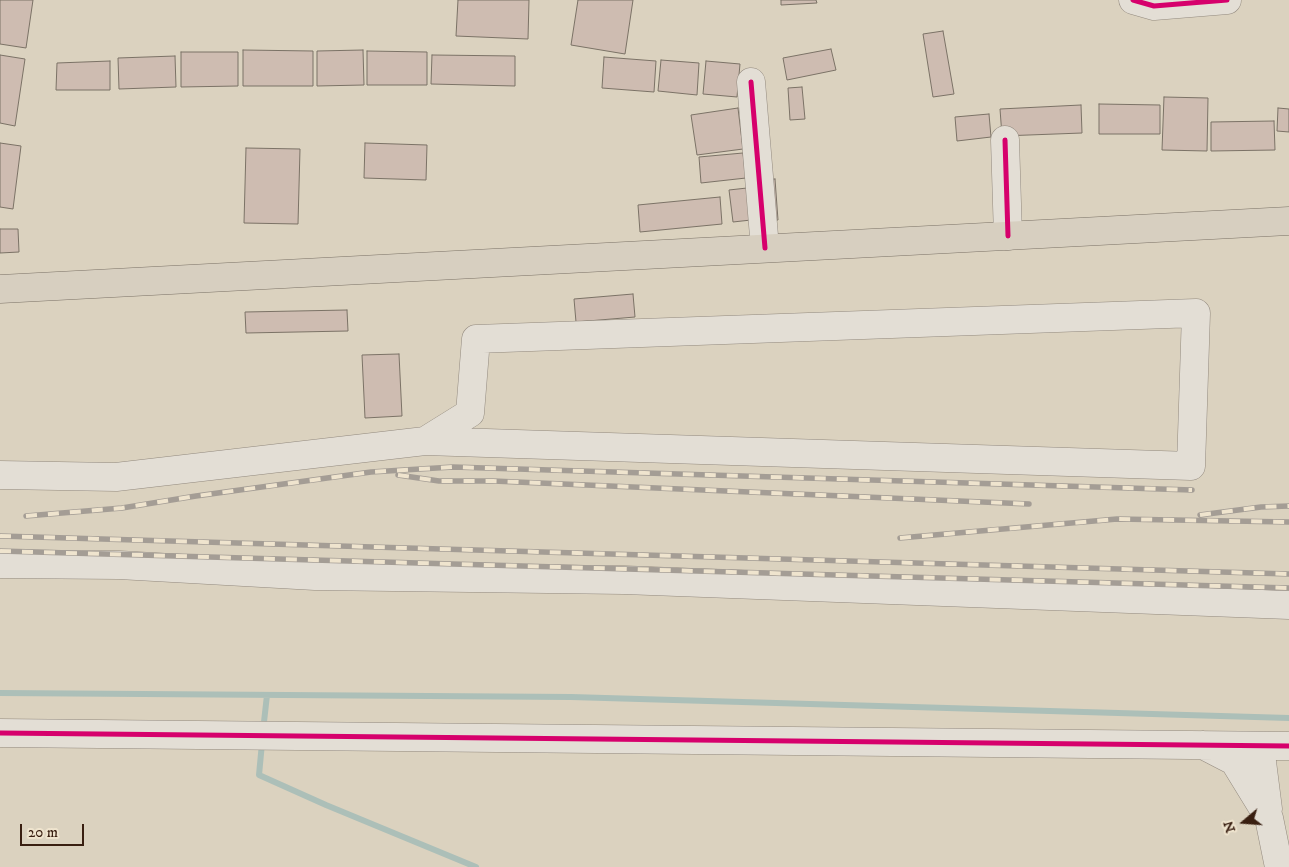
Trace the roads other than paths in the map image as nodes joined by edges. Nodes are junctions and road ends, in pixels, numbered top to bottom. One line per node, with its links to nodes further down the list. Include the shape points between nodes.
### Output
1 (1133, 0): 2 (street, via 1154,6)
2 (1227, 0)
3 (752, 82): 7 (street)
4 (1005, 140): 6 (street)
5 (1289, 221): 6 (main road)
6 (1008, 236): 7 (main road)
7 (765, 248): 8 (main road)
8 (0, 289)
9 (426, 442): 9 (street, via 1191,466 1196,313 476,338 470,413); 10 (street, via 116,477)
10 (0, 475)
11 (0, 564): 12 (street, via 119,565 316,576 624,580)
12 (1289, 605)
13 (0, 733): 14 (street)
14 (1202, 745): 15 (street); 17 (street, via 1234,761)
15 (1260, 746): 16 (street); 17 (street)
16 (1289, 746)
17 (1268, 818): 18 (street)
18 (1279, 867)

